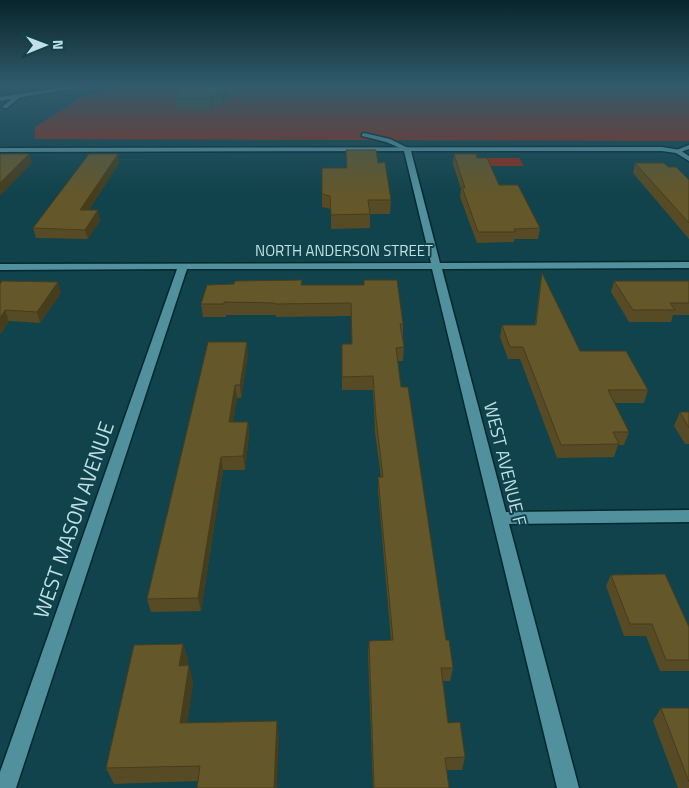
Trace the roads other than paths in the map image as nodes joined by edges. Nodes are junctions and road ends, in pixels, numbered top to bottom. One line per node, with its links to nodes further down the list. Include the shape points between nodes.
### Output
1 (364, 135): 3 (street, via 388,140)
2 (689, 147): 5 (street)
3 (407, 149): 4 (street); 5 (street); 7 (street, WEST AVENUE F)
4 (0, 150)
5 (678, 151): 6 (street)
6 (689, 159)
7 (437, 265): 8 (street, NORTH ANDERSON STREET); 9 (street, NORTH ANDERSON STREET); 12 (street, WEST AVENUE F)
8 (689, 265)
9 (183, 266): 10 (street, NORTH ANDERSON STREET); 13 (street, WEST MASON AVENUE)
10 (0, 267)
11 (689, 516): 12 (street)
12 (499, 518): 14 (street, WEST AVENUE F)
13 (5, 788)
14 (568, 788)

